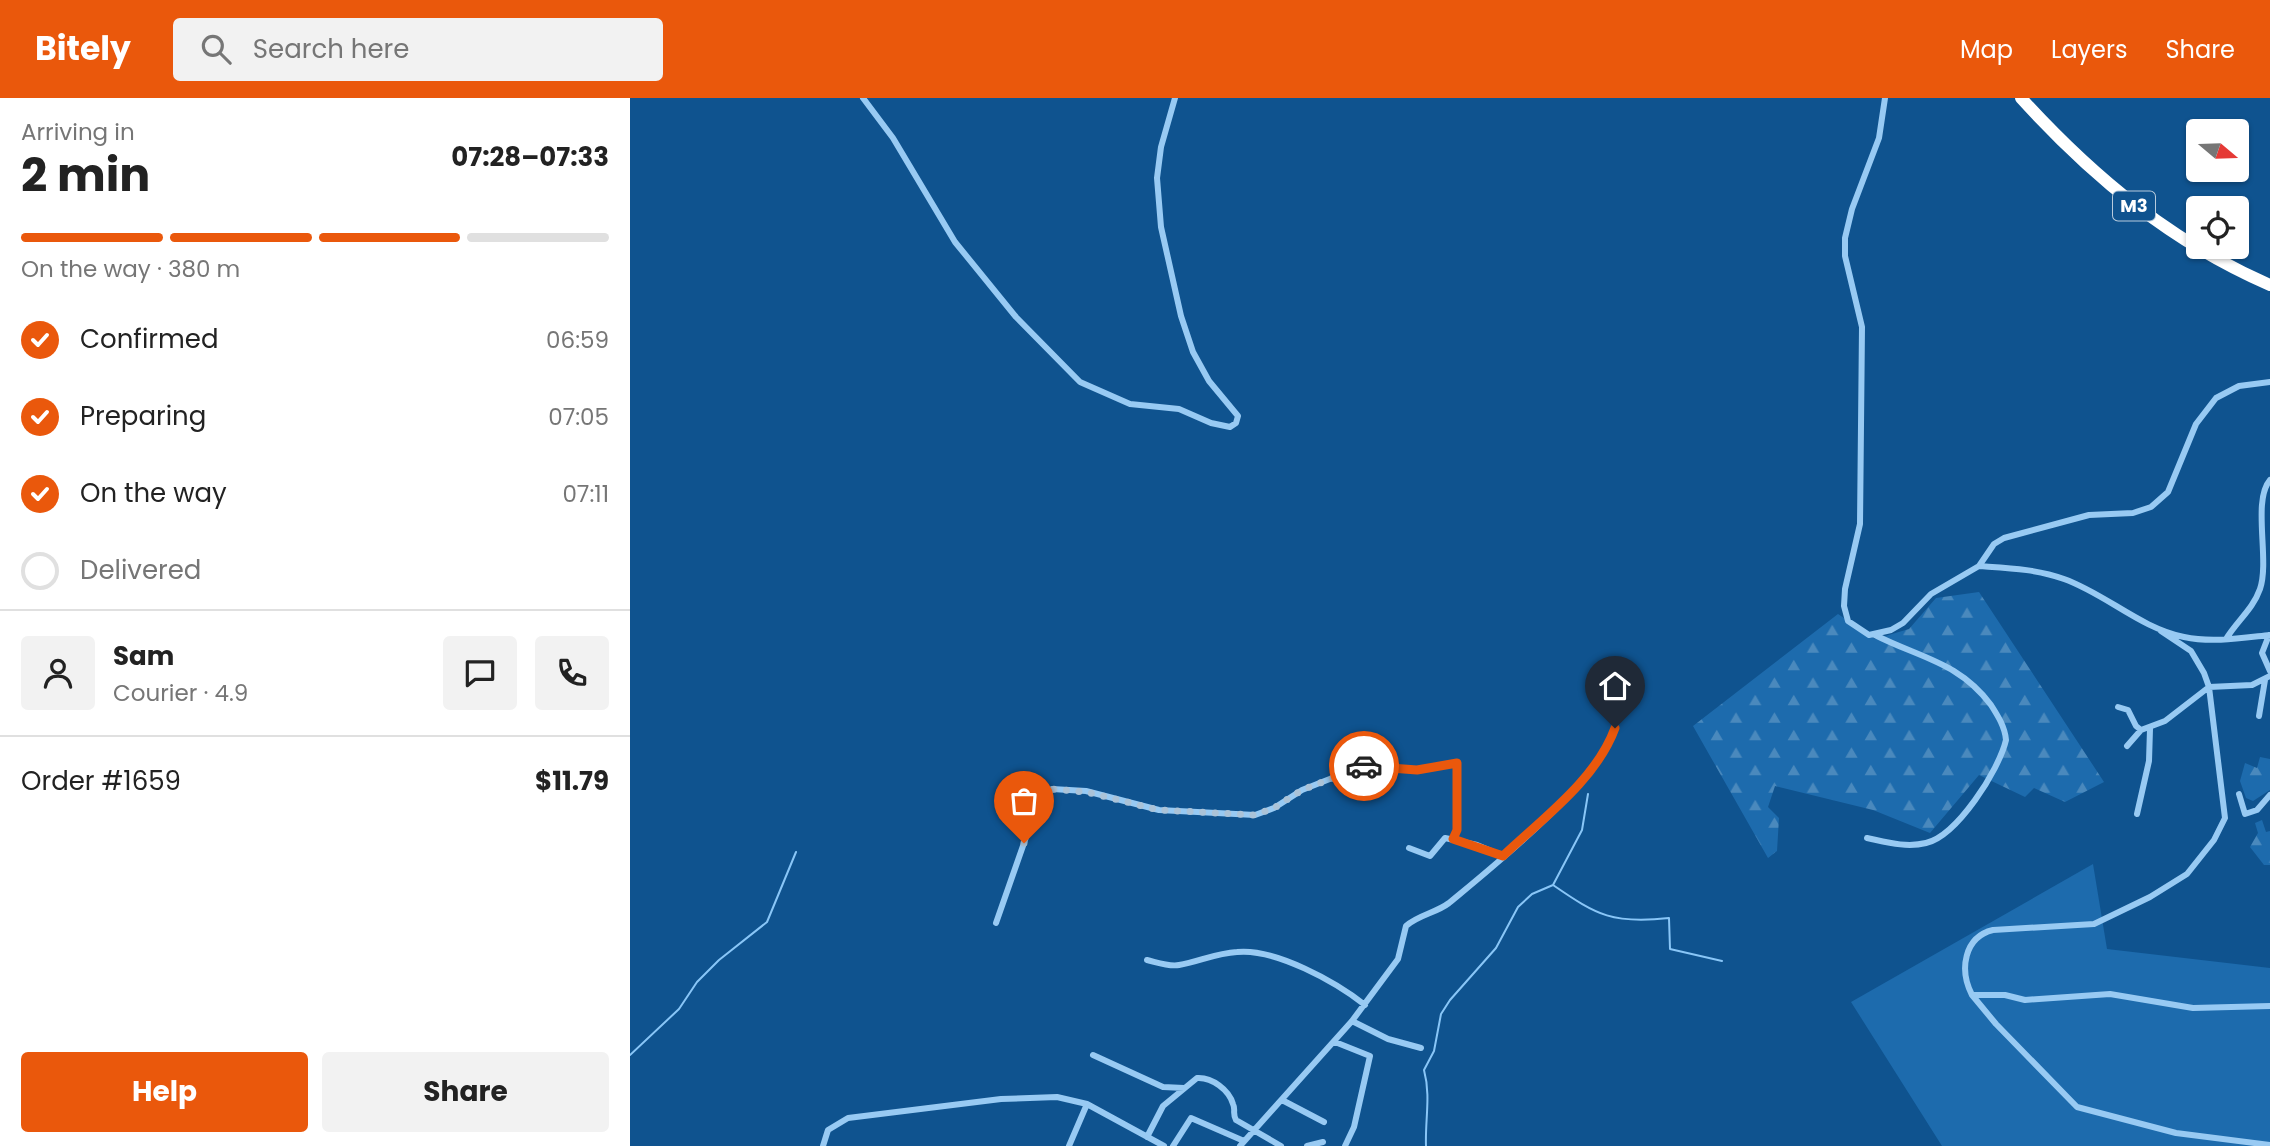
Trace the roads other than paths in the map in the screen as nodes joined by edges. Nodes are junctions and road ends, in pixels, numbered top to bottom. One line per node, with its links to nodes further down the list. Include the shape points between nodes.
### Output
1 (863, 98): 2 (street, via 893,138 955,242 1016,317 1080,382 1130,404 1179,409 1230,427 1238,416 1209,381 1193,352 1161,227 1157,178 1164,130)
2 (1175, 98)
3 (1885, 98): 10 (street, via 1883,125 1848,223 1845,246 1862,327 1860,524 1844,606 1853,626)
4 (2021, 98): 5 (highway, M3, via 2126,200 2193,246)
5 (2270, 285)
6 (2270, 382): 8 (street, via 2239,386 2216,398 2196,424 2168,492 2151,507 2133,513 2089,515 2004,538)
7 (2270, 480): 12 (street, via 2262,510 2260,588)
8 (1979, 566): 9 (street, via 2065,579); 10 (street, via 1931,594 1903,623)
9 (2161, 631): 12 (street, via 2197,640); 15 (street, via 2191,651)
10 (1875, 635): 25 (street, via 1948,666 1974,683 1997,713 2006,740 1984,787 1944,835 1918,845)
11 (2270, 635): 12 (street); 13 (street, via 2262,653)
12 (2226, 639)
13 (2270, 671)
14 (2267, 678): 15 (street, via 2252,685); 17 (street)
15 (2209, 687): 19 (street); 31 (street, via 2225,818 2208,849 2173,884 2094,924 1993,930 1978,936 1966,958)
16 (2118, 707): 20 (street, via 2128,710)
17 (2259, 716)
18 (1615, 728): 28 (street, via 1608,747 1592,767)
19 (2150, 729): 20 (street); 24 (street, via 2149,761)
20 (2141, 730): 21 (street)
21 (2127, 746)
22 (2239, 794): 23 (street, via 2245,814 2257,810)
23 (2270, 795)
24 (2137, 814)
25 (1867, 838)
26 (1453, 839): 27 (street, via 1445,838 1430,856); 28 (street); 29 (street, via 1457,830 1457,763 1417,770 1360,767 1255,815 1159,810 1086,792 1052,789 1031,823)
27 (1409, 848)
28 (1503, 856): 32 (street, via 1447,904 1406,926 1398,959)
29 (996, 923)
30 (1147, 960): 32 (street, via 1177,966 1250,951 1302,967)
31 (1972, 995): 33 (street, via 2025,1000 2110,994 2193,1008); 46 (street, via 2077,1107 2176,1133)
32 (1365, 1005): 34 (street)
33 (2270, 1006)
34 (1352, 1021): 35 (street); 36 (street, via 1388,1039)
35 (1335, 1042): 39 (street); 53 (street, via 1370,1056 1354,1127)
36 (1421, 1048)
37 (1093, 1055): 38 (street, via 1163,1087)
38 (1184, 1088): 42 (street, via 1198,1078 1217,1083 1231,1098 1236,1120); 43 (street, via 1163,1106)
39 (1282, 1100): 41 (street); 42 (street)
40 (1087, 1104): 43 (street); 47 (street, via 1028,1097 869,1114 835,1124); 48 (street)
41 (1324, 1122)
42 (1252, 1130): 45 (street); 51 (street)
43 (1147, 1137): 49 (street)
44 (1323, 1142): 52 (street)
45 (1242, 1143): 50 (street, via 1191,1118)
46 (2270, 1145)
47 (823, 1146)
48 (1069, 1146)
49 (1164, 1146)
50 (1172, 1146)
51 (1281, 1146)
52 (1307, 1146)
53 (1345, 1146)

